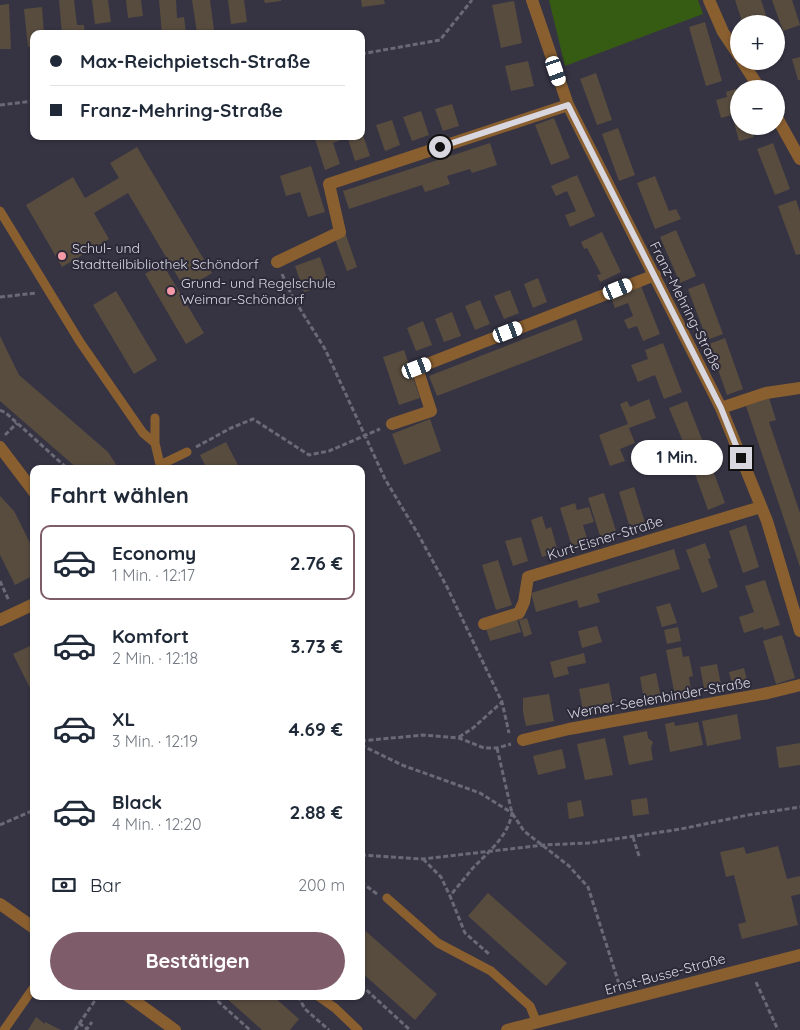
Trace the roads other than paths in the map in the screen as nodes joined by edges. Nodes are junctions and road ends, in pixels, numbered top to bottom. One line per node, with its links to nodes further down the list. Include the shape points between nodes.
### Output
1 (532, 0): 4 (street, Franz-Mehring-Straße)
2 (709, 0): 3 (street)
3 (730, 42)
4 (568, 105): 8 (street, via 329,184 340,232); 9 (street, Franz-Mehring-Straße)
5 (785, 132): 6 (street)
6 (800, 159)
7 (0, 211): 14 (lane, via 80,342 143,433)
8 (273, 264)
9 (655, 275): 11 (street, Franz-Mehring-Straße); 13 (street, via 417,368 431,411)
10 (800, 388): 11 (street, via 766,393)
11 (721, 408): 20 (street, Franz-Mehring-Straße)
12 (155, 418): 14 (lane)
13 (392, 424)
14 (154, 443): 17 (lane)
15 (0, 448): 19 (street)
16 (187, 452): 18 (lane)
17 (160, 465)
18 (164, 465)
19 (30, 487)
20 (761, 507): 23 (street, Kurt-Eisner-Straße, via 528,577 519,612); 24 (street, Franz-Mehring-Straße)
21 (30, 606): 22 (street)
22 (0, 620)
23 (484, 624)
24 (800, 627)
25 (800, 685): 26 (street, Werner-Seelenbinder-Straße)
26 (523, 740)
27 (387, 898): 34 (lane, via 438,943 491,971 530,1006)
28 (0, 904): 29 (street)
29 (30, 925)
30 (800, 955): 35 (street, Ernst-Busse-Straße, via 624,1000)
31 (30, 992): 36 (lane)
32 (134, 1000): 37 (street)
33 (324, 1000): 38 (lane)
34 (537, 1023): 35 (street, Ernst-Busse-Straße); 39 (street, Ernst-Busse-Straße)
35 (558, 1024)
36 (4, 1030)
37 (175, 1030)
38 (358, 1030)
39 (508, 1030)

